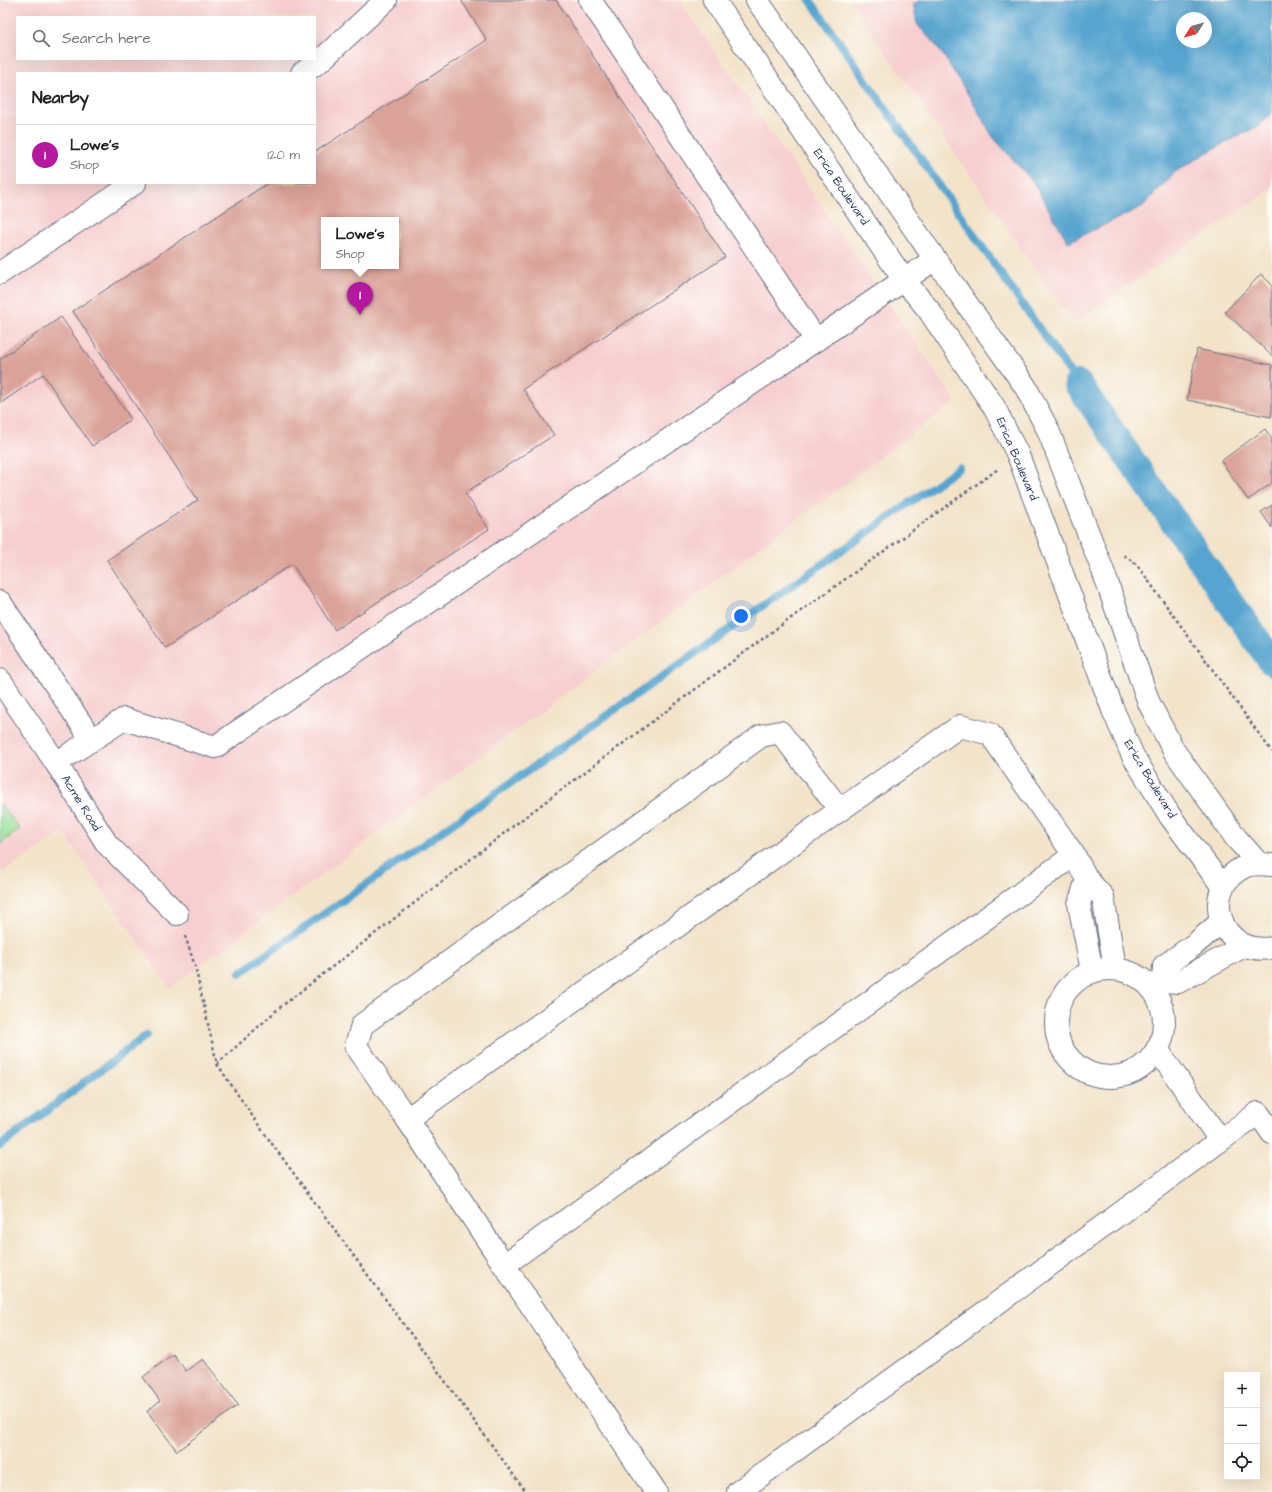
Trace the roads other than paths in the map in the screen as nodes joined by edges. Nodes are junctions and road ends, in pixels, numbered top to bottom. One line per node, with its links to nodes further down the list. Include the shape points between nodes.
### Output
1 (386, 0): 5 (street, via 319,62)
2 (590, 0): 10 (street)
3 (714, 0): 9 (street, Erica Boulevard)
4 (757, 0): 7 (street)
5 (304, 72)
6 (134, 184): 8 (street)
7 (935, 259): 9 (street); 17 (street, via 1025,386 1048,430 1103,571 1149,703 1174,752 1236,838)
8 (0, 273)
9 (904, 280): 10 (street); 19 (street, Erica Boulevard, via 928,309 994,406 1018,455 1113,710 1133,756 1170,816)
10 (816, 340): 13 (street, via 216,747 124,720)
11 (0, 602): 13 (street)
12 (0, 680): 14 (street, Acme Road)
13 (92, 740): 14 (street)
14 (56, 763): 20 (street, Acme Road, via 107,844)
15 (840, 810): 16 (street, via 960,726 990,734); 27 (street); 27 (street, via 780,732 761,736 362,1025 356,1046)
16 (1074, 855): 18 (street); 30 (street)
17 (1265, 864): 19 (street, via 1244,867 1232,875)
18 (1087, 879): 23 (street, via 1103,897); 24 (street, via 1079,904)
19 (1223, 887): 21 (street, via 1219,901 1219,914)
20 (177, 914)
21 (1222, 920): 22 (street, via 1233,938); 25 (street, via 1195,944 1164,966)
22 (1263, 950): 25 (street, via 1178,982)
23 (1115, 968): 24 (street); 25 (street)
24 (1092, 971): 26 (street, via 1080,976 1066,988 1058,1004 1055,1022 1058,1040 1066,1056 1080,1069 1096,1076 1114,1077 1131,1073 1146,1064)
25 (1158, 985): 26 (street, via 1158,998 1164,1015 1163,1033)
26 (1157, 1049): 29 (street)
27 (407, 1119): 30 (street)
28 (1272, 1133): 29 (street, via 1258,1113)
29 (1220, 1140): 32 (street)
30 (504, 1265): 31 (street)
31 (656, 1492)
32 (738, 1492)

